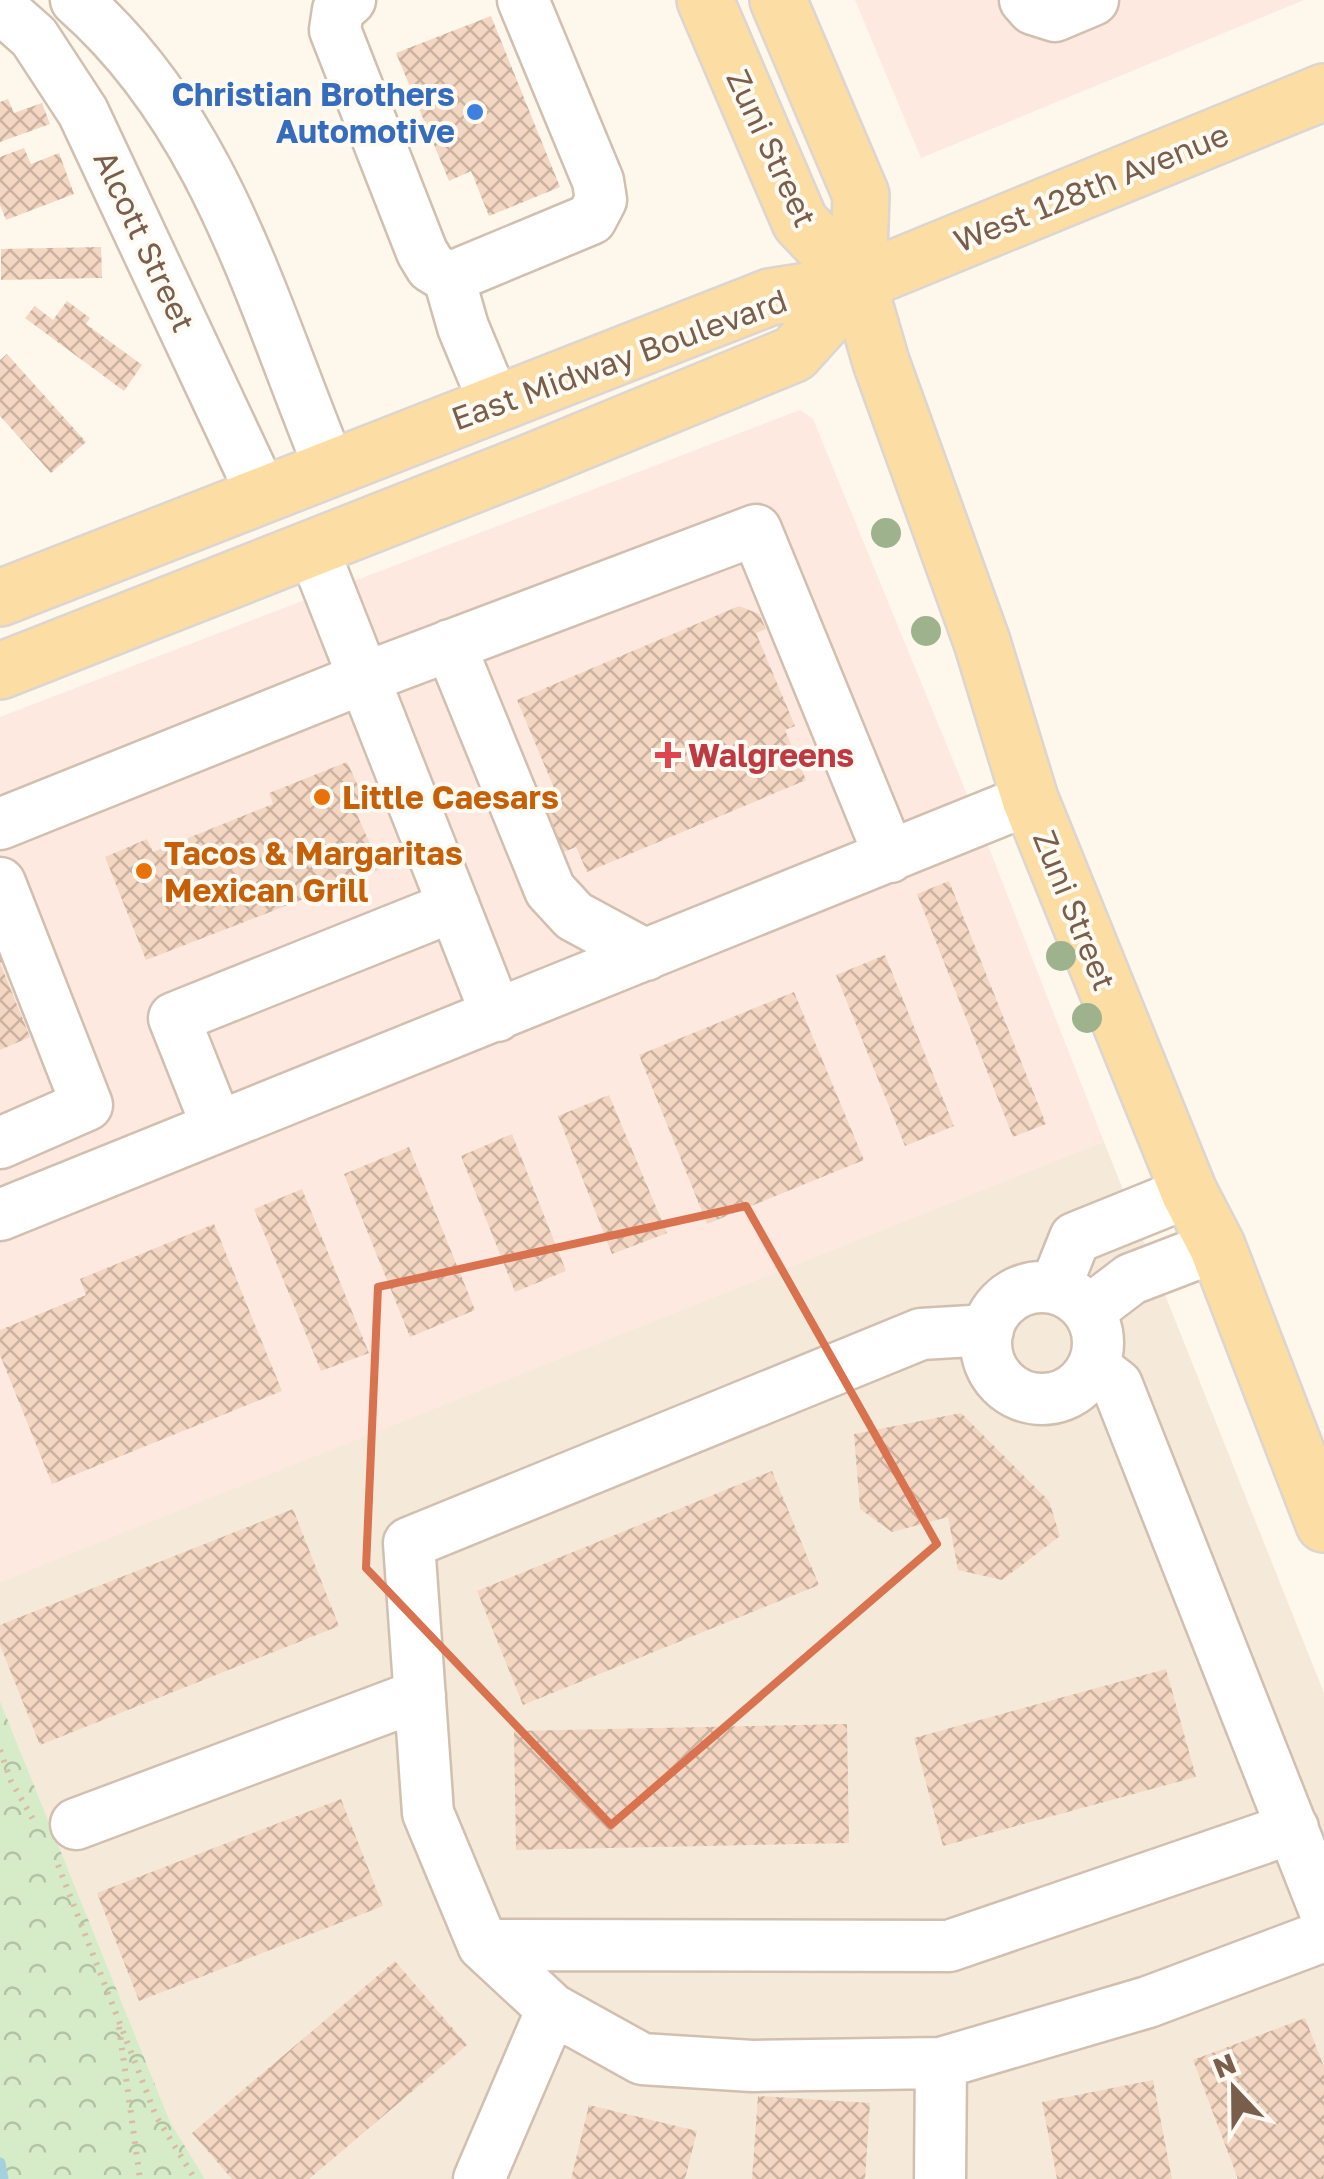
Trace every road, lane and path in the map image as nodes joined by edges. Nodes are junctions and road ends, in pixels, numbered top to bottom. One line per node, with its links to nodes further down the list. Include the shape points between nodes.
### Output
1 (76, 0): 13 (street, via 114,34 168,101 214,180)
2 (350, 0): 10 (street, via 338,10 336,30 422,252 431,268)
3 (523, 0): 10 (street, via 601,200 592,220)
4 (705, 0): 11 (main road, Zuni Street, via 800,222)
5 (778, 0): 11 (main road, Zuni Street, via 861,195)
6 (1025, 0): 7 (street, via 1055,16)
7 (1093, 0)
8 (0, 7): 14 (street, Alcott Street, via 34,37 83,112)
9 (1324, 92): 11 (main road, West 128th Avenue)
10 (449, 278): 12 (street)
11 (858, 283): 12 (main road, East Midway Boulevard, via 770,297); 15 (main road, East Midway Boulevard, via 794,354); 20 (main road, Zuni Street)
12 (494, 404): 13 (main road, East Midway Boulevard)
13 (330, 468): 14 (main road, East Midway Boulevard)
14 (262, 494): 16 (main road, East Midway Boulevard)
15 (313, 549): 18 (main road, East Midway Boulevard); 19 (street)
16 (0, 598)
17 (450, 644): 19 (street); 22 (street, via 756,530); 25 (street, via 550,890 574,916)
18 (0, 671)
19 (364, 678): 21 (street); 24 (street)
20 (1030, 799): 22 (street); 31 (main road, Zuni Street)
21 (0, 824)
22 (890, 857): 25 (street)
23 (0, 883): 27 (street)
24 (454, 906): 26 (street); 28 (street, via 174,1018)
25 (646, 955): 26 (street)
26 (497, 1016): 28 (street)
27 (87, 1106): 29 (street); 30 (street)
28 (217, 1126): 30 (street)
29 (0, 1143)
30 (112, 1170): 32 (street)
31 (1188, 1192): 33 (main road, Zuni Street); 34 (street, via 1074,1238)
32 (0, 1216)
33 (1216, 1246): 34 (street); 37 (main road, Zuni Street)
34 (1072, 1300): 35 (street, via 1036,1288 1017,1293); 36 (street, via 1097,1329)
35 (988, 1330): 36 (street, via 996,1376 1028,1398 1067,1394); 38 (street, via 921,1334 409,1543)
36 (1094, 1367): 40 (street, via 1117,1384)
37 (1324, 1524)
38 (420, 1695): 41 (street); 44 (street, via 428,1813)
39 (0, 1750): 41 (path, via 11,1781)
40 (1292, 1828): 42 (street); 44 (street, via 950,1946)
41 (54, 1832): 46 (path)
42 (1320, 1885)
43 (1324, 1936): 47 (street, via 1148,2002)
44 (483, 1945): 45 (street)
45 (552, 2008): 47 (street, via 642,2059 752,2066); 50 (street)
46 (118, 2016): 48 (path); 49 (path, via 156,2116)
47 (942, 2062): 51 (street)
48 (140, 2179)
49 (195, 2179)
50 (479, 2179)
51 (940, 2179)

